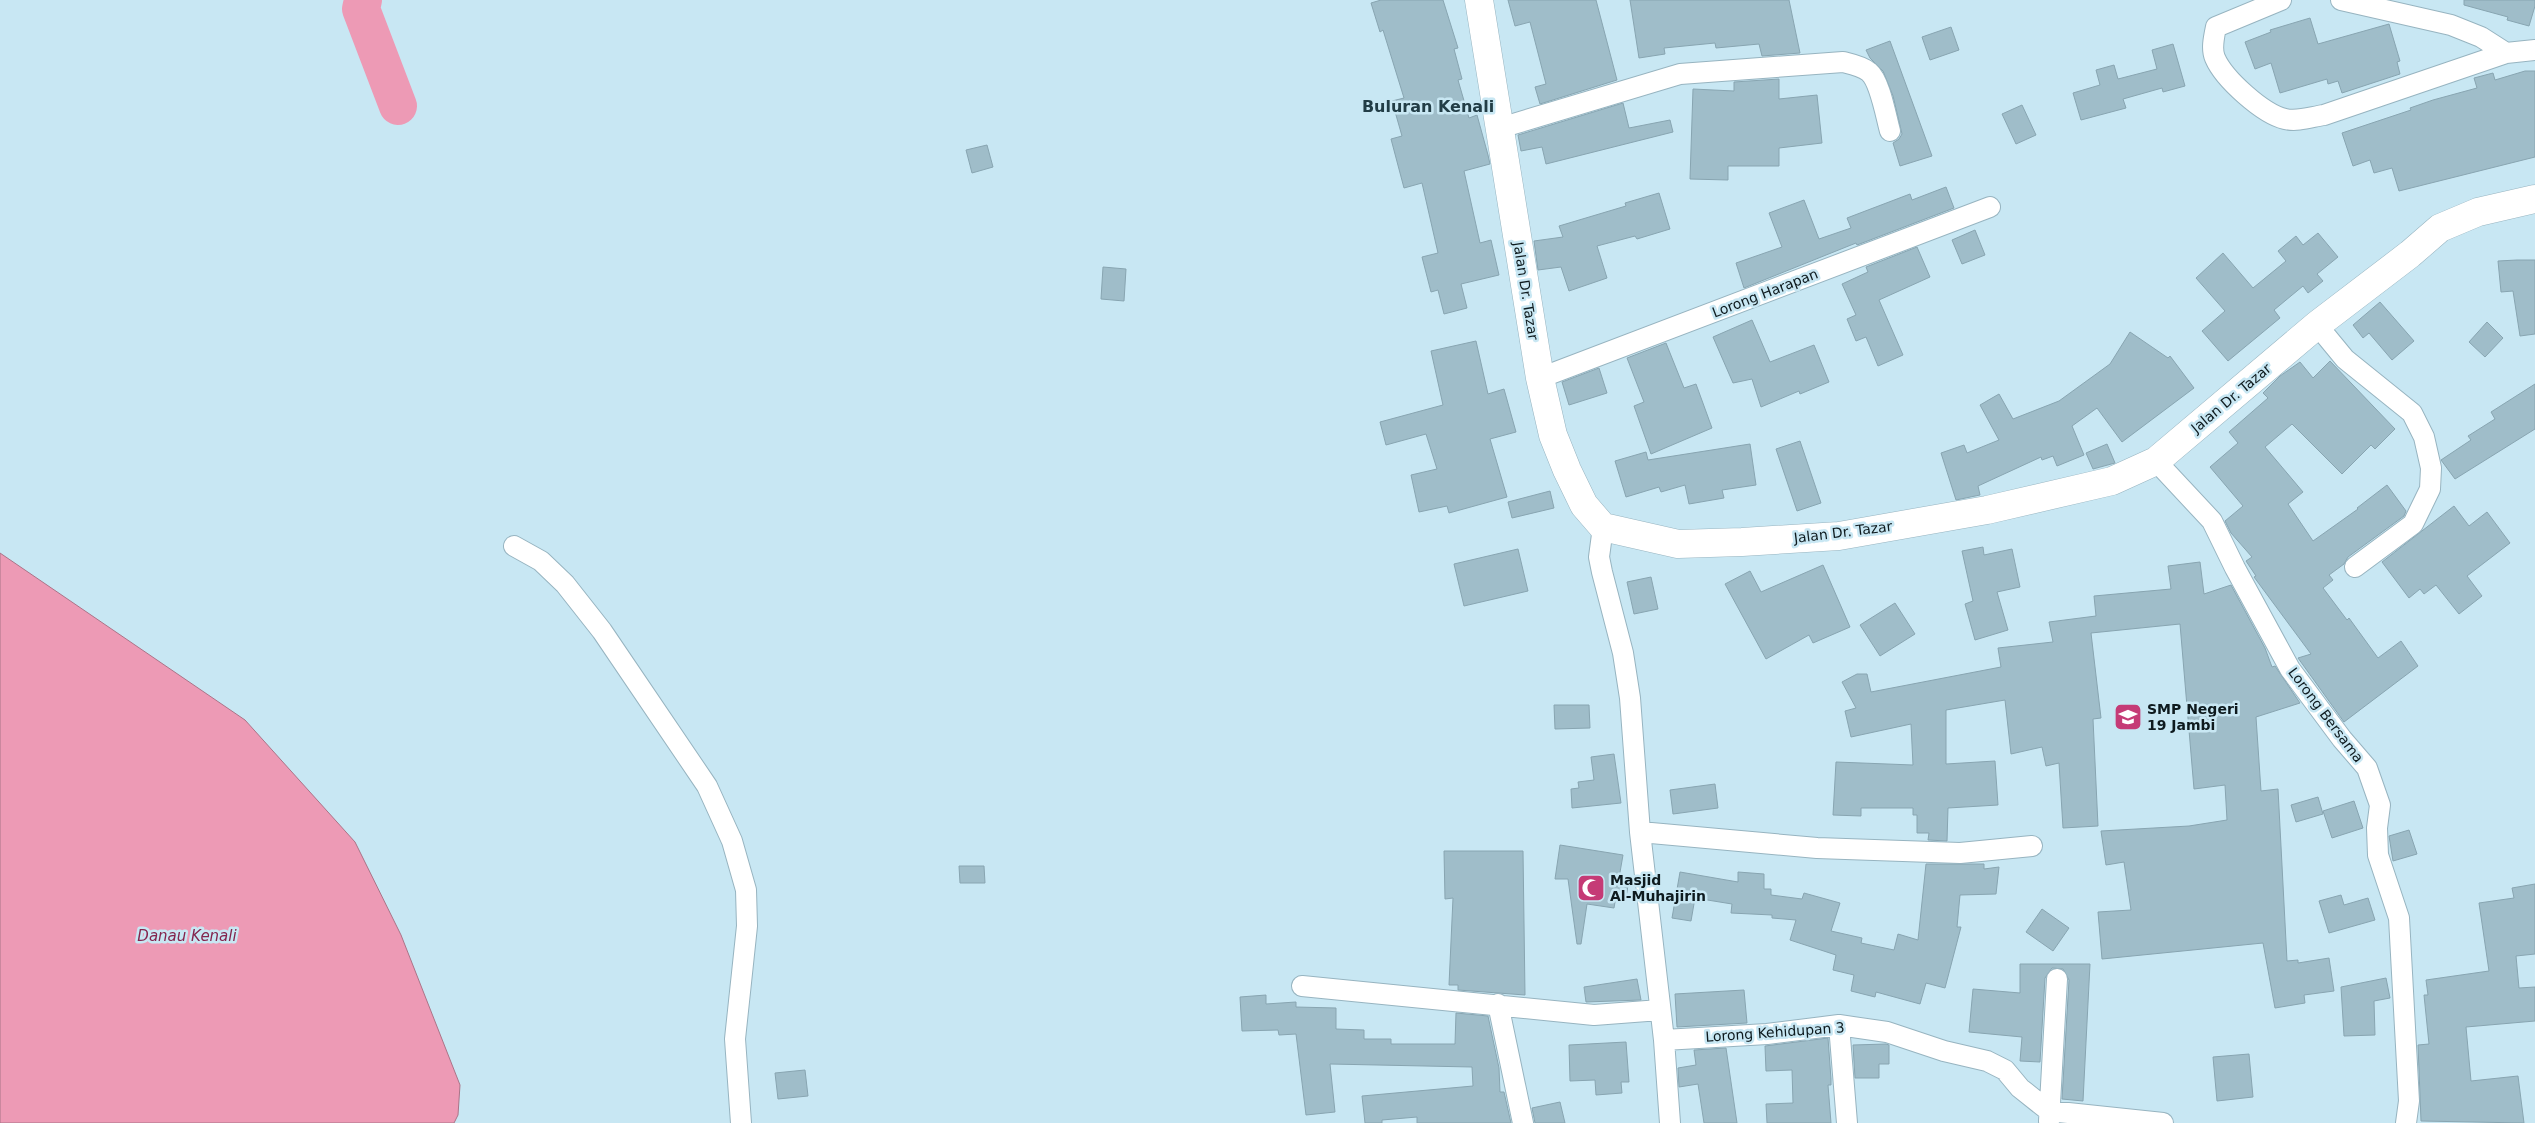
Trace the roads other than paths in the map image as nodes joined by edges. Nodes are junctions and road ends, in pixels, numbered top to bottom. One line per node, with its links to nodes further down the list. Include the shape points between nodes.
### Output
1 (1479, 0): 6 (street, Jalan Dr. Tazar)
2 (2281, 0): 5 (street, via 2216,27 2213,44 2215,58 2232,80 2265,111 2284,119 2324,115)
3 (2341, 0): 5 (street, via 2452,26 2482,36)
4 (2535, 50): 5 (street)
5 (2506, 53)
6 (1500, 128): 7 (street, via 1680,74 1842,62 1869,72 1875,80); 11 (street, Jalan Dr. Tazar)
7 (1890, 131)
8 (2535, 199): 10 (street, Jalan Dr. Tazar, via 2478,212 2440,228)
9 (1990, 208): 11 (street, Lorong Harapan)
10 (2318, 325): 12 (street, Jalan Dr. Tazar); 15 (street, via 2345,359 2412,413 2424,437 2431,468 2430,489 2413,524)
11 (1540, 378): 13 (street, Jalan Dr. Tazar, via 1553,435 1567,470 1584,505)
12 (2156, 461): 13 (street, Jalan Dr. Tazar, via 2112,481 1987,510 1839,536 1678,544); 30 (street, Lorong Bersama, via 2212,521 2290,669 2366,768 2380,805 2378,855 2399,918 2409,1101)
13 (1603, 526): 16 (street, via 1599,557 1623,653 1630,698)
14 (514, 546): 25 (street, via 541,561 559,578 602,631 707,786 732,841 746,890 747,926 736,1039)
15 (2355, 567)
16 (1640, 832): 17 (street, via 1817,848 1960,853); 21 (street)
17 (2032, 846)
18 (2057, 979): 24 (street)
19 (1302, 986): 20 (street)
20 (1498, 1004): 21 (street, via 1594,1015); 26 (street)
21 (1660, 1010): 23 (street)
22 (1839, 1025): 23 (street, Lorong Kehidupan 3, via 1767,1034); 24 (street, Lorong Kehidupan 3, via 1886,1032 1987,1061 2005,1070); 28 (street)
23 (1664, 1040): 27 (street)
24 (2049, 1117): 29 (street)
25 (741, 1123)
26 (1523, 1123)
27 (1670, 1123)
28 (1847, 1123)
29 (2163, 1123)
30 (2406, 1123)

